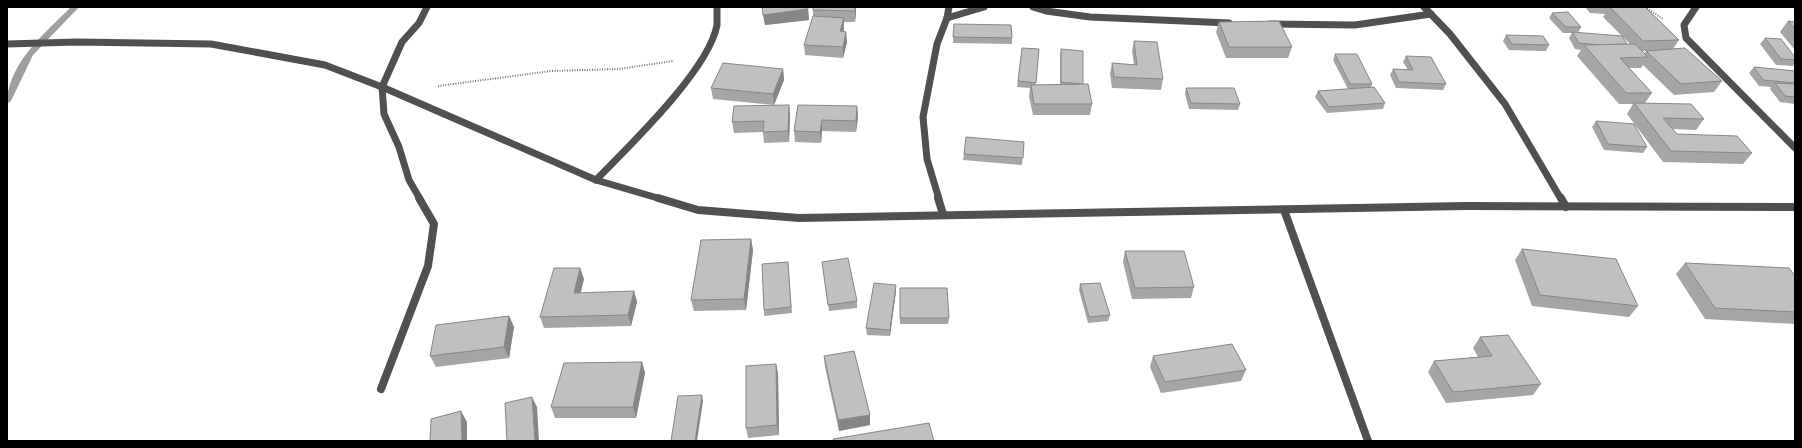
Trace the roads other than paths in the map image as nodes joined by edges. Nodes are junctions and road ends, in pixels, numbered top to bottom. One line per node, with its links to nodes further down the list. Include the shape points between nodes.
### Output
1 (427, 7): 13 (street, via 419,23 402,42)
2 (716, 7): 15 (street, via 719,15 716,31 704,58 655,118)
3 (949, 7): 9 (street)
4 (984, 7): 9 (street)
5 (1033, 7): 10 (street, via 1046,12 1090,17)
6 (1424, 7): 8 (street)
7 (1696, 7): 14 (street, via 1684,25 1686,38)
8 (1431, 14): 11 (street, via 1355,25); 16 (street, via 1464,50 1505,104)
9 (947, 18): 19 (street, via 937,44 923,117 927,158)
10 (1233, 23)
11 (1263, 24)
12 (7, 44): 13 (street, via 211,44 325,65)
13 (382, 87): 15 (street); 20 (street, via 384,114 399,147 409,180 434,224 428,266)
14 (1795, 148)
15 (596, 180): 19 (street, via 698,210 799,218)
16 (1566, 207): 17 (street); 18 (street, via 1466,206)
17 (1795, 207)
18 (1284, 210): 19 (street); 21 (street)
19 (943, 214)
20 (381, 389)
21 (1368, 441)

